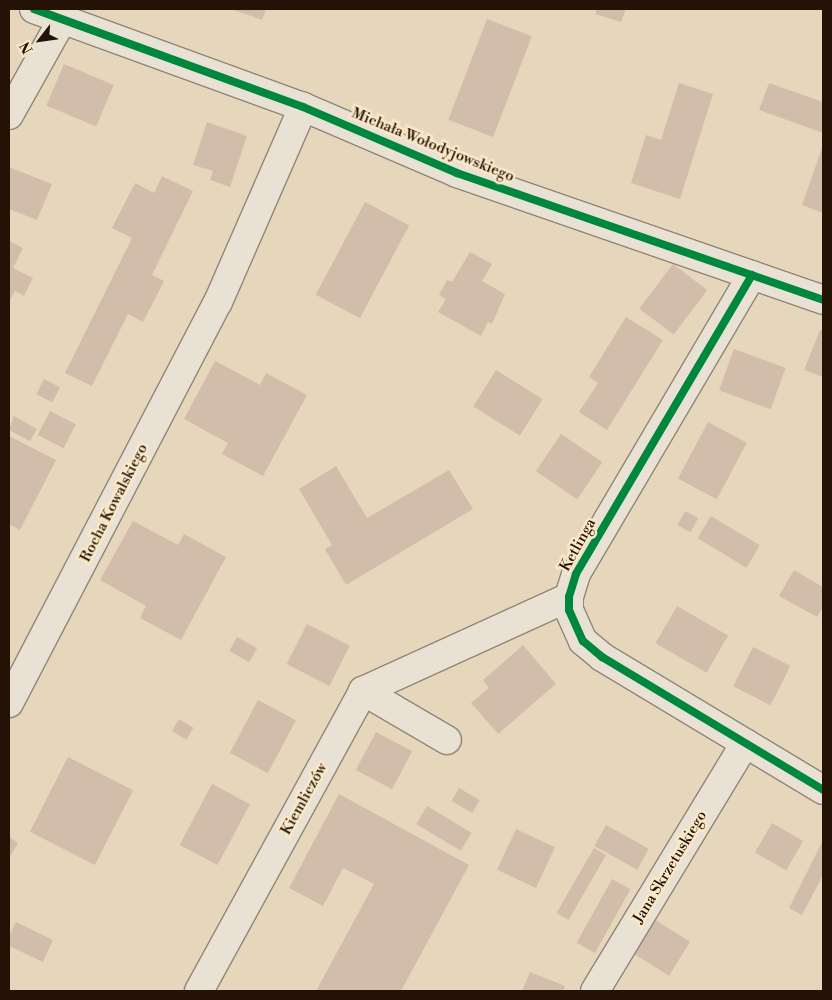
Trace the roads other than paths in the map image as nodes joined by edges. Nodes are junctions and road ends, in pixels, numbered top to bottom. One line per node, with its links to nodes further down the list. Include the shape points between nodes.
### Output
1 (34, 9): 2 (street, Michała Wołodyjowskiego)
2 (62, 20): 3 (street, Michała Wołodyjowskiego); 4 (street)
3 (303, 107): 5 (street, Michała Wołodyjowskiego, via 457,172); 9 (street, Rocha Kowalskiego, via 218,302)
4 (9, 115)
5 (752, 275): 6 (street, Michała Wołodyjowskiego); 7 (street, Ketlinga, via 576,574)
6 (823, 300)
7 (569, 597): 8 (street); 11 (street, Ketlinga, via 572,621 582,641 602,657)
8 (364, 691): 10 (street); 13 (street, Kiemliczów)
9 (9, 703)
10 (447, 740)
11 (745, 743): 12 (street, Ketlinga); 14 (street, Jana Skrzetuskiego)
12 (823, 790)
13 (198, 991)
14 (595, 991)

